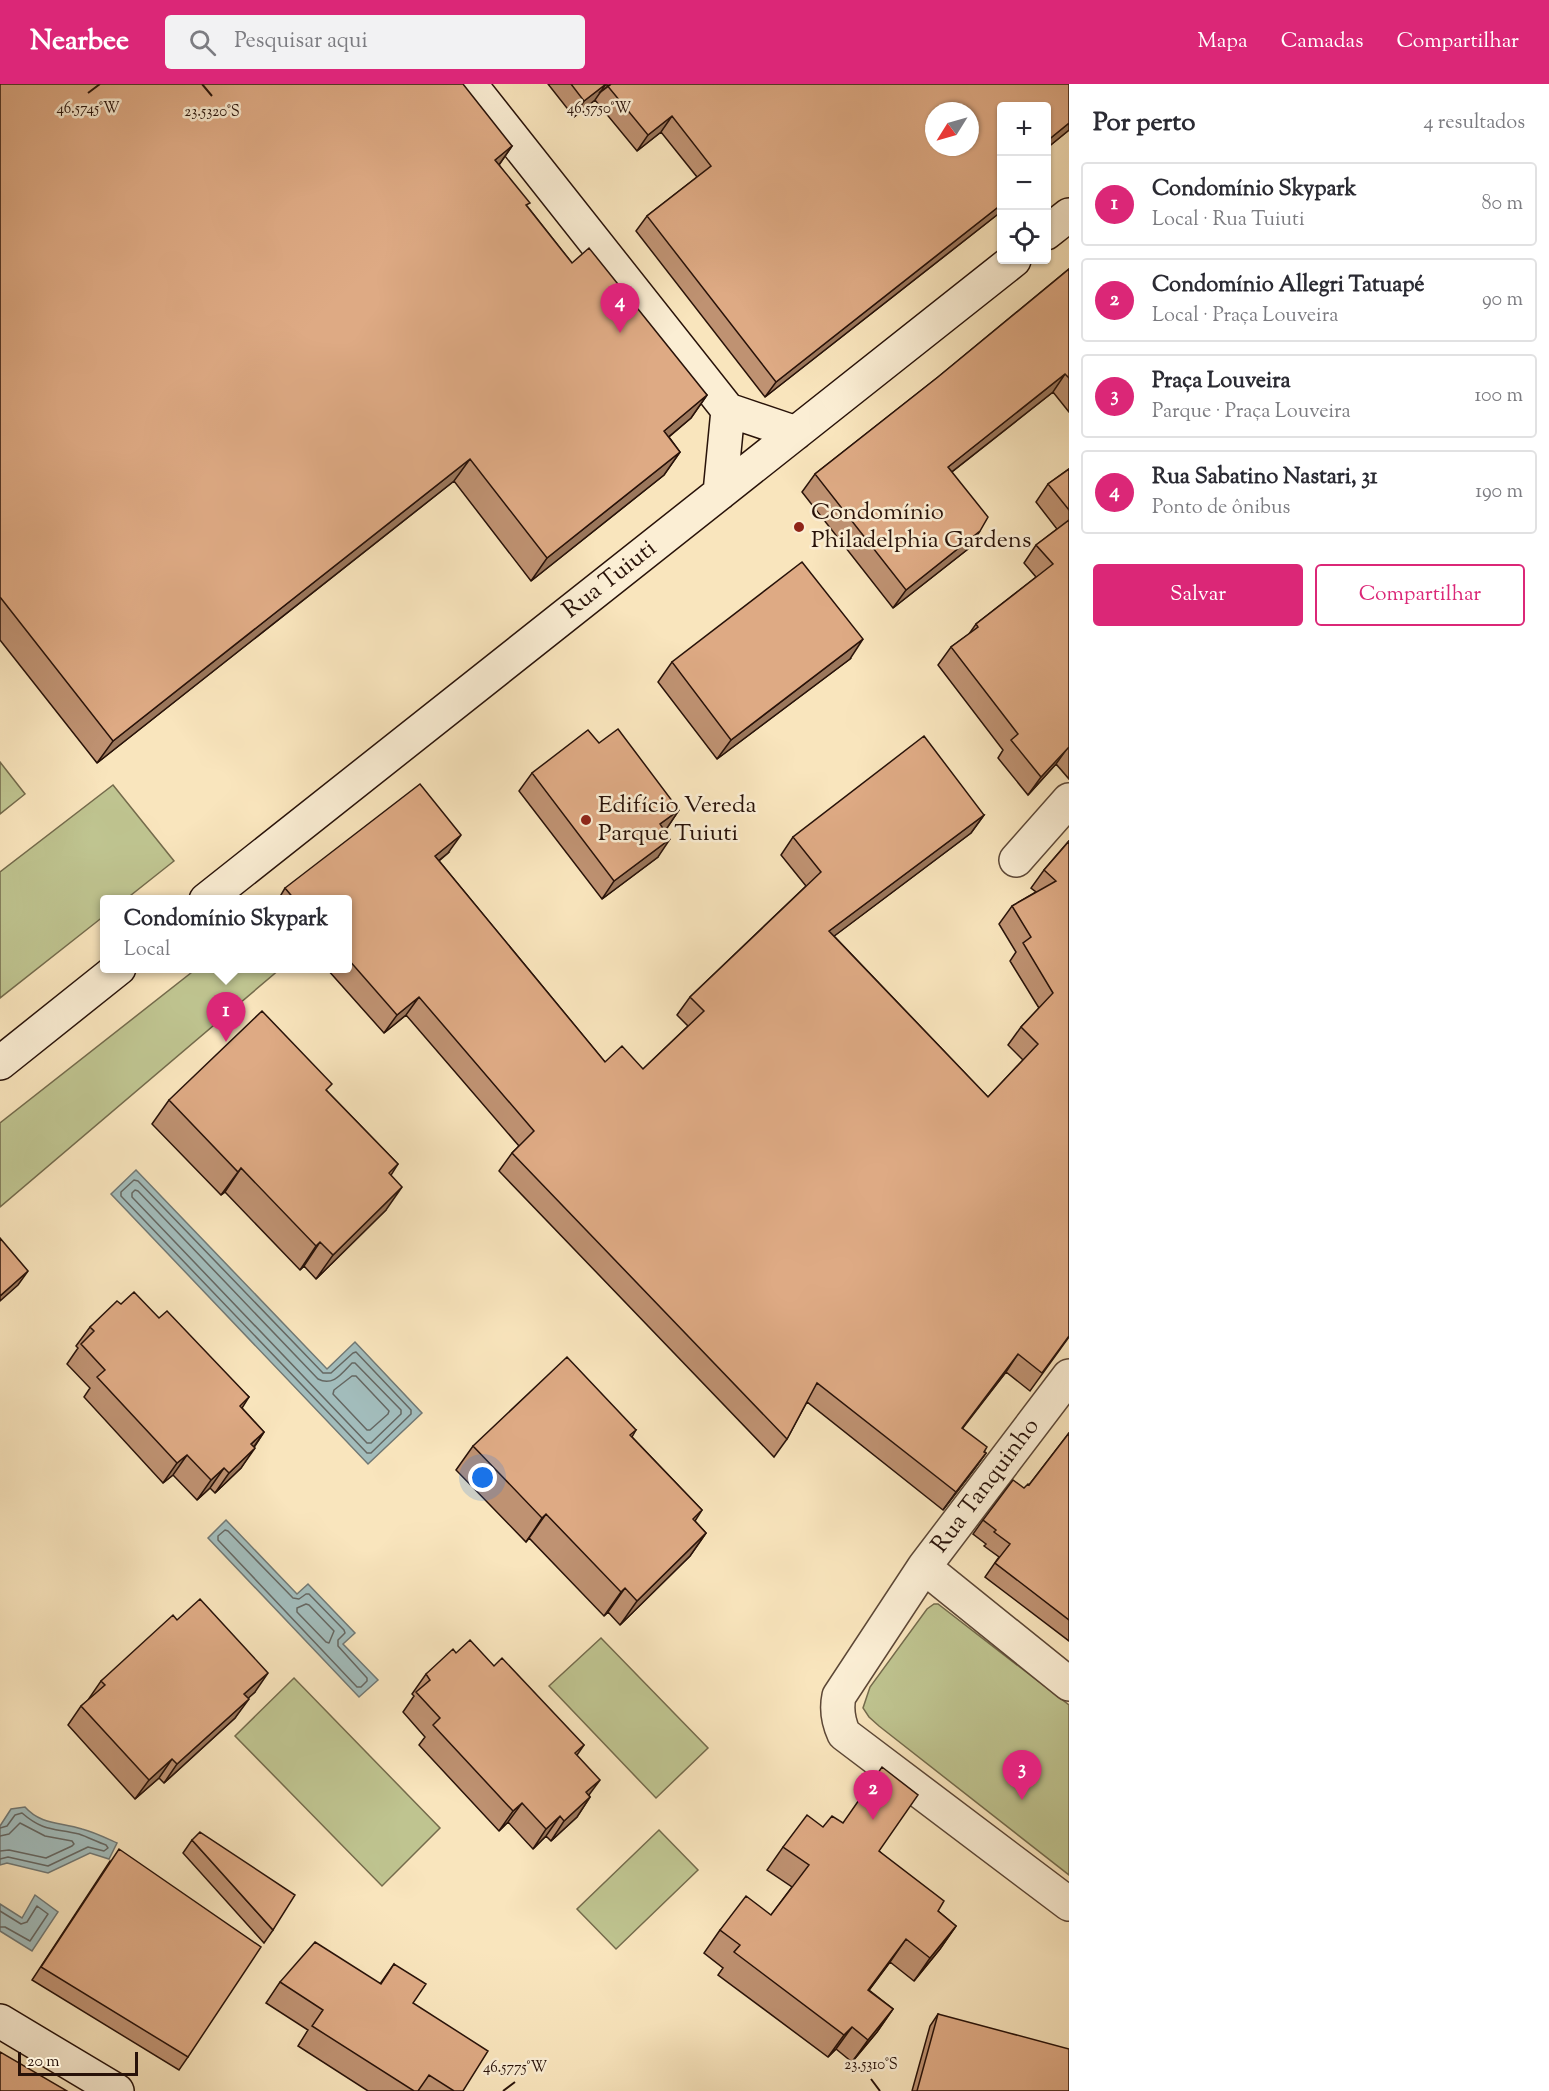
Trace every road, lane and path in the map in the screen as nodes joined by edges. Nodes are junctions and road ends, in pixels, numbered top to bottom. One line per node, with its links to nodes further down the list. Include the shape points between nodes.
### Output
1 (470, 84): 3 (street)
2 (1009, 264): 4 (street, Rua Tuiuti)
3 (728, 411): 4 (street); 5 (street)
4 (796, 433): 5 (street, Rua Tuiuti)
5 (720, 493): 8 (street, Rua Tuiuti)
6 (1069, 800): 7 (street)
7 (1016, 860)
8 (213, 895)
9 (114, 973): 10 (street)
10 (0, 1063)
11 (1069, 1376): 12 (street, Rua Tanquinho)
12 (924, 1567): 13 (street); 14 (street, Rua Tanquinho, via 839,1696 839,1723 844,1734)
13 (1069, 1684)
14 (1069, 1904)
15 (0, 2021): 16 (street)
16 (117, 2091)

